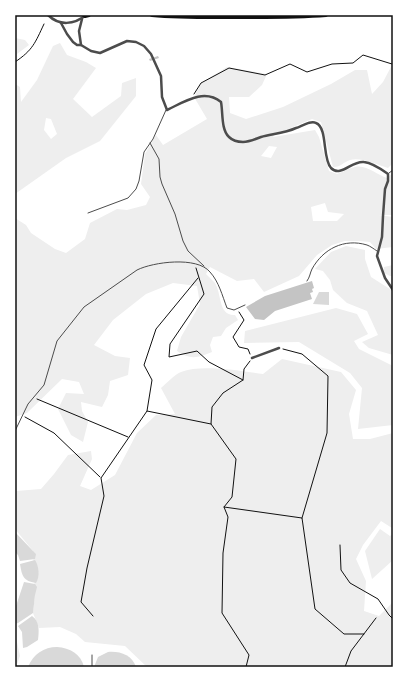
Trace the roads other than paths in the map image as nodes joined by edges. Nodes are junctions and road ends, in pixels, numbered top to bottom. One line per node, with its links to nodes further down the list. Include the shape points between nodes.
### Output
1 (48, 15): 5 (street)
2 (152, 15): 3 (highway, via 213,18)
3 (326, 15)
4 (85, 16): 5 (street); 6 (street, via 79,31)
5 (61, 23): 6 (street, via 70,38)
6 (81, 45): 7 (street, via 100,53 127,41 144,46 151,54 161,76 162,97)
7 (166, 110): 8 (lane); 10 (street, via 201,96 216,98 221,102 226,134 234,141 245,142 315,122 322,131 328,162 332,169 340,172 358,162 364,162)
8 (150, 142): 11 (lane, via 144,152 138,185 132,194 128,198); 13 (lane, via 159,159 162,184 183,241 188,251)
9 (393, 170): 10 (lane)
10 (388, 174): 12 (street, via 382,237)
11 (88, 213)
12 (378, 252): 14 (lane, via 367,245 340,244 321,257); 15 (street, via 378,262)
13 (204, 266): 16 (lane, via 216,280 226,308 237,309); 19 (lane, via 175,262 146,265 84,307 57,341 44,384 28,404)
14 (307, 281)
15 (393, 290)
16 (245, 305)
17 (279, 348): 18 (street)
18 (252, 358)
19 (15, 431)
20 (92, 655): 21 (lane)
21 (92, 667)

